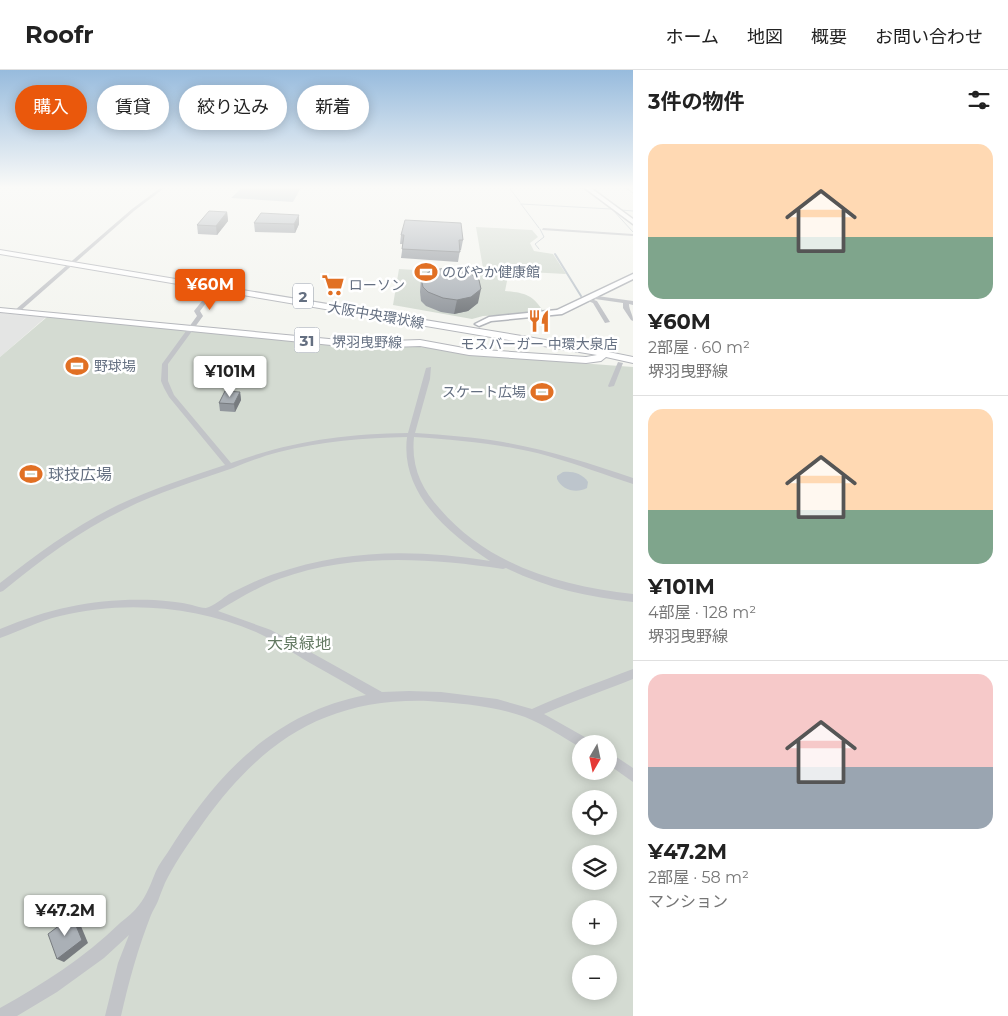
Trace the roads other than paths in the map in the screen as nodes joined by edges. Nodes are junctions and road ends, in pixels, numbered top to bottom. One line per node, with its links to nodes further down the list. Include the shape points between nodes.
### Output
1 (110, 230): 6 (street)
2 (560, 230): 3 (street)
3 (633, 235)
4 (0, 246): 6 (main road, 大阪中央環状線 / 2)
5 (0, 252): 6 (main road, 大阪中央環状線 / 2)
6 (74, 261): 8 (main road, 大阪中央環状線 / 2); 14 (street)
7 (633, 276): 9 (street)
8 (217, 285): 17 (main road, 大阪中央環状線 / 2); 18 (street, via 197,311 200,316); 19 (main road, 大阪中央環状線 / 2)
9 (588, 298): 11 (street); 16 (street); 17 (street, via 558,312 489,319)
10 (633, 298): 11 (street)
11 (626, 302): 12 (street); 15 (street)
12 (633, 303)
13 (0, 310): 14 (main road, 堺羽曳野線 / 31)
14 (16, 311): 18 (main road, 堺羽曳野線 / 31)
15 (633, 319)
16 (607, 322)
17 (479, 324): 19 (main road, 大阪中央環状線 / 2)
18 (192, 329): 19 (main road, 堺羽曳野線 / 31, via 361,345 420,343 469,352 586,360 598,359); 26 (street, via 165,364 166,386 170,396)
19 (606, 350): 20 (main road, 大阪中央環状線 / 2); 21 (main road, 大阪中央環状線 / 2)
20 (633, 352)
21 (633, 360)
22 (620, 363): 24 (street)
23 (428, 368): 25 (street)
24 (611, 386)
25 (411, 435): 26 (street, via 318,442 279,450); 27 (street, via 510,444 556,455); 28 (street, via 413,473 435,511 454,531)
26 (230, 466): 29 (street, via 117,510 65,539)
27 (633, 481)
28 (510, 567): 30 (street, via 580,590); 31 (street, via 436,556 355,557 289,572 245,590)
29 (0, 588)
30 (633, 598)
31 (207, 612): 32 (street, via 154,604 93,606 54,614); 34 (street, via 252,626 282,640)
32 (0, 634)
33 (633, 674): 35 (street)
34 (378, 696): 35 (street, via 454,698); 39 (street, via 320,713 267,743 240,768 202,815 165,868)
35 (532, 714): 36 (street)
36 (572, 736)
37 (618, 765): 38 (street)
38 (633, 776)
39 (146, 908): 40 (street, via 103,950 53,987); 41 (street, via 126,963)
40 (2, 1016)
41 (113, 1016)

